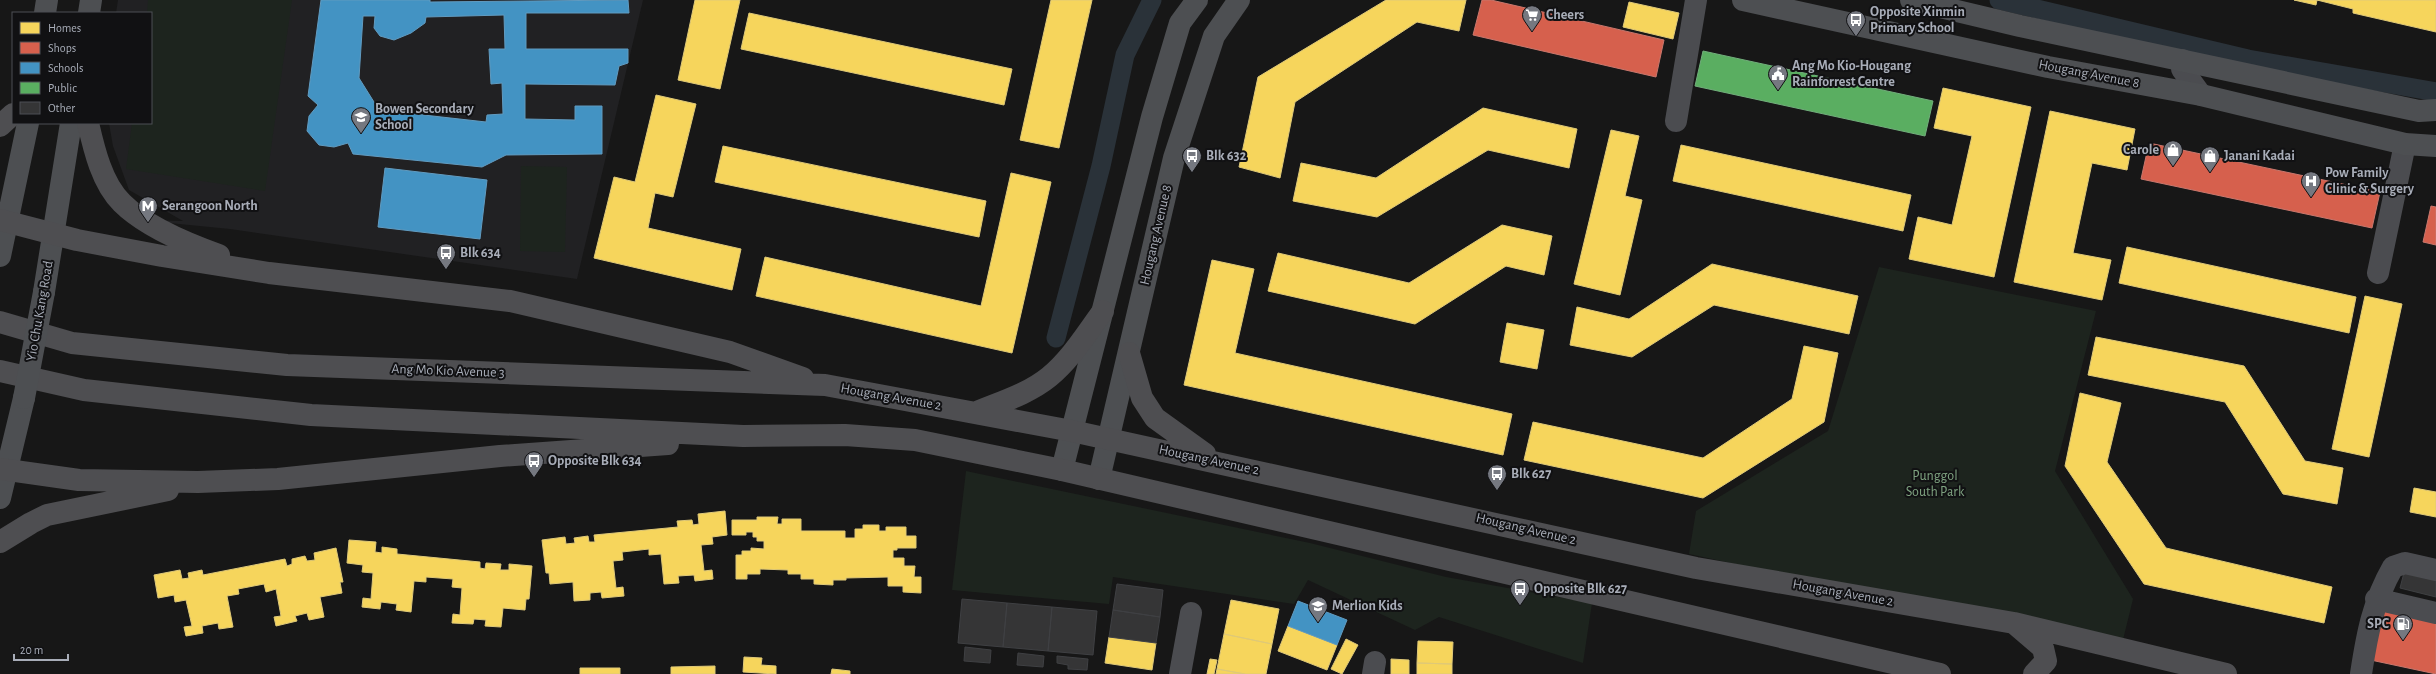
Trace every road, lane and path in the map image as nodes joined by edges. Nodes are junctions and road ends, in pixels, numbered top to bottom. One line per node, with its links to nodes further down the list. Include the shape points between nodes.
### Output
1 (47, 0): 8 (main road)
2 (90, 0): 9 (main road)
3 (1197, 0): 28 (main road, via 1180,23 1152,117)
4 (1239, 0): 30 (main road, Hougang Avenue 8, via 1214,36 1174,158)
5 (1696, 0): 16 (street)
6 (1911, 0): 10 (main road)
7 (1756, 1): 11 (main road, Hougang Avenue 8)
8 (45, 12)
9 (88, 12)
10 (2020, 26): 11 (main road); 12 (main road)
11 (2014, 59): 13 (main road, Hougang Avenue 8)
12 (2182, 60): 13 (street, via 2182,69); 14 (main road, via 2419,111)
13 (2201, 95): 21 (main road, Hougang Avenue 8)
14 (2436, 110)
15 (12, 115): 20 (highway)
16 (1676, 120)
17 (28, 124): 23 (main road)
18 (71, 124): 24 (main road, Yio Chu Kang Road)
19 (88, 124): 26 (highway, via 95,151 120,202 136,215 192,245)
20 (0, 126)
21 (2405, 144): 22 (main road, Hougang Avenue 8); 27 (street)
22 (2436, 146)
23 (4, 221): 24 (highway); 25 (main road)
24 (53, 234): 26 (highway, via 162,256); 38 (main road, Yio Chu Kang Road, bridge, via 24,398)
25 (0, 256)
26 (268, 273): 32 (highway, via 510,301 730,352)
27 (2378, 273)
28 (1103, 311): 33 (highway, via 1069,357 1048,378 1026,392); 34 (main road)
29 (0, 322): 32 (highway, Ang Mo Kio Avenue 3, via 72,343 287,365)
30 (1129, 353): 36 (main road, Hougang Avenue 8); 37 (highway, via 1142,398 1155,418 1174,434)
31 (0, 371): 35 (highway, via 84,390 311,415)
32 (825, 385): 33 (highway, Hougang Avenue 2)
33 (977, 412): 34 (highway, Hougang Avenue 2)
34 (1072, 430): 36 (highway, Hougang Avenue 2); 39 (main road)
35 (744, 436): 39 (highway, via 845,435 915,440); 41 (highway, via 700,442 500,456 278,479)
36 (1108, 438): 37 (highway, Hougang Avenue 2); 40 (main road, Hougang Avenue 8)
37 (1218, 462): 48 (highway, Hougang Avenue 2, via 1696,568)
38 (4, 470): 41 (highway, via 79,480); 42 (main road, Yio Chu Kang Road)
39 (1062, 470): 40 (highway)
40 (1099, 479): 50 (highway)
41 (198, 482): 43 (highway, via 47,515)
42 (0, 498)
43 (0, 542)
44 (2436, 570): 45 (street, via 2405,563 2393,567)
45 (2376, 599): 47 (street); 53 (street)
46 (1191, 613): 49 (street)
47 (2436, 613)
48 (2014, 623): 51 (highway, via 2043,648 2046,661); 52 (highway, Hougang Avenue 2)
49 (1180, 674)
50 (1940, 674)
51 (2034, 674)
52 (2226, 674)
53 (2361, 674)

